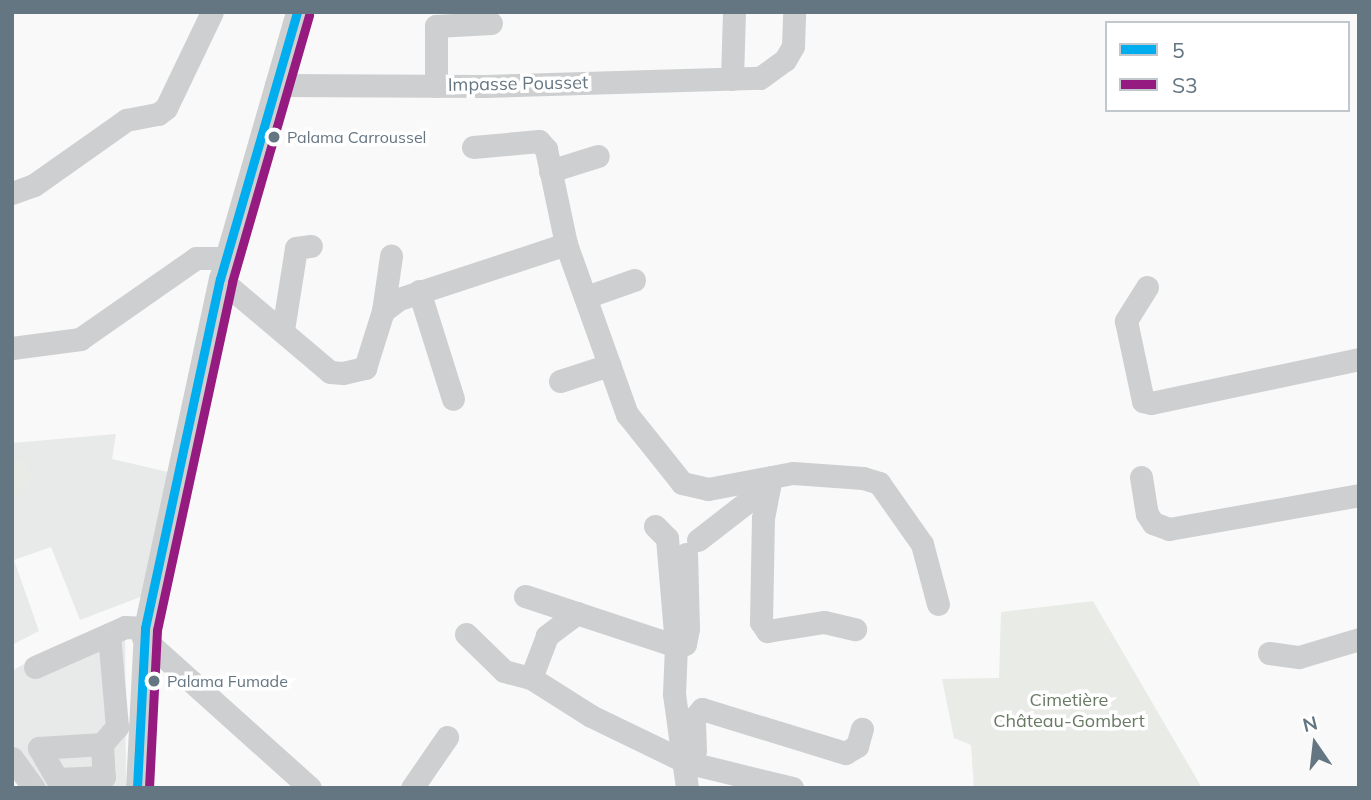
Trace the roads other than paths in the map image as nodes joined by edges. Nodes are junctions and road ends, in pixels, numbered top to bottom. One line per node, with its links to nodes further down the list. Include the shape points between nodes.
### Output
1 (212, 12): 12 (street, via 166,108 127,120 34,186)
2 (297, 12): 7 (street)
3 (734, 12): 6 (street)
4 (794, 12): 6 (street, Impasse Pousset, via 793,46 785,60 760,78)
5 (491, 23): 8 (street, via 436,26)
6 (732, 79): 8 (street, Impasse Pousset)
7 (276, 85): 8 (street, Impasse Pousset); 16 (street)
8 (436, 86)
9 (473, 147): 11 (street, via 539,141 546,149)
10 (598, 156): 11 (street)
11 (550, 171): 13 (street)
12 (12, 193)
13 (566, 244): 19 (street); 20 (street)
14 (311, 246): 22 (street, via 296,248)
15 (391, 256): 21 (street)
16 (223, 269): 22 (street); 23 (street, via 196,258 80,339); 36 (street)
17 (634, 280): 20 (street)
18 (1147, 287): 24 (street, via 1126,321 1143,401 1151,404)
19 (419, 291): 21 (street); 27 (street)
20 (586, 297): 25 (street)
21 (383, 312): 22 (street, via 365,368 356,371 330,372)
22 (283, 330)
23 (12, 348)
24 (1359, 359)
25 (609, 365): 26 (street); 29 (street, via 626,414 682,483 708,489)
26 (560, 381)
27 (453, 399)
28 (1141, 477): 30 (street, via 1147,514 1153,523 1169,529)
29 (770, 481): 33 (street, via 806,474 879,483 922,544); 35 (street, via 763,518 761,622 767,631 824,622); 40 (street, via 692,547 688,628 685,644)
30 (1359, 495)
31 (656, 526): 40 (street, via 667,538)
32 (525, 596): 34 (street)
33 (938, 604)
34 (577, 613): 40 (street); 43 (street, via 547,636)
35 (855, 629)
36 (144, 633): 37 (street, via 125,627); 52 (street); 53 (street)
37 (109, 634): 42 (street); 46 (street, via 117,727)
38 (466, 634): 43 (street, via 504,671)
39 (1359, 639): 41 (street, via 1299,657)
40 (676, 646): 48 (street, via 674,694)
41 (1269, 653)
42 (35, 667)
43 (531, 678): 48 (street, via 591,716)
44 (862, 729): 48 (street, via 857,746 845,753 702,709 694,718)
45 (447, 737): 54 (street)
46 (102, 744)
47 (12, 758): 51 (street)
48 (691, 763): 55 (street); 56 (street); 57 (street)
49 (12, 782): 50 (street)
50 (17, 788)
51 (34, 788)
52 (137, 788)
53 (310, 788)
54 (412, 788)
55 (687, 788)
56 (702, 788)
57 (792, 788)

